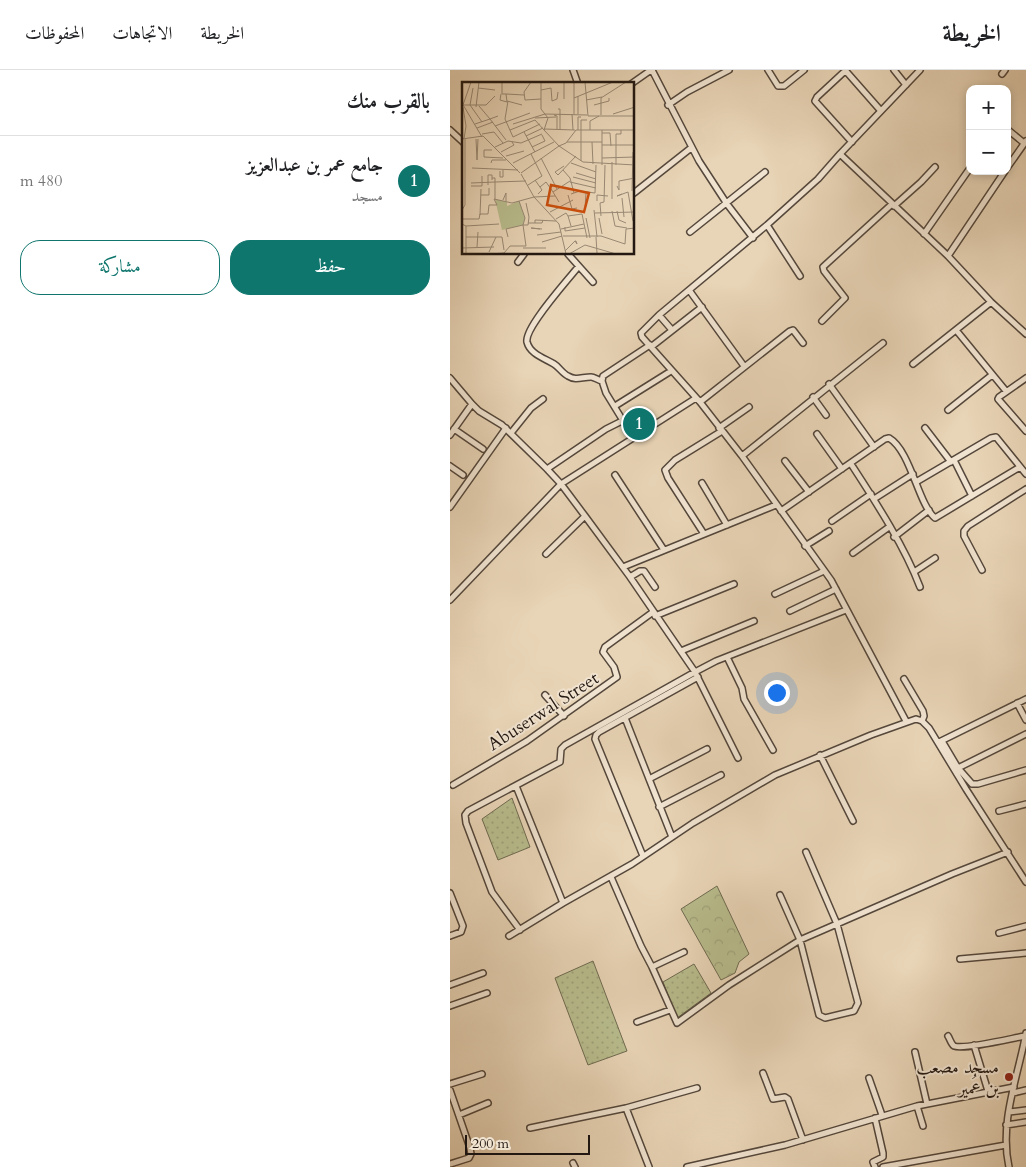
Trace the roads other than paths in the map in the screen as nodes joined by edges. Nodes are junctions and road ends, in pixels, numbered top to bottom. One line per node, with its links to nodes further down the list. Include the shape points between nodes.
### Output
1 (573, 70): 9 (street)
2 (651, 70): 10 (street); 12 (street)
3 (729, 70): 12 (street)
4 (768, 70): 5 (street, via 778,86 784,86)
5 (804, 70)
6 (845, 70): 13 (street); 17 (street, via 815,102)
7 (894, 70): 11 (street)
8 (920, 70): 11 (street)
9 (577, 82)
10 (635, 82)
11 (906, 85): 13 (street)
12 (668, 105): 19 (street)
13 (881, 111): 17 (street)
14 (450, 130): 16 (street)
15 (1008, 130): 18 (street)
16 (462, 141)
17 (852, 142): 20 (street)
18 (1025, 142): 21 (street)
19 (691, 148): 26 (street); 27 (street)
20 (840, 154): 28 (street); 29 (street)
21 (1011, 162)
22 (935, 167): 28 (street)
23 (765, 172): 27 (street)
24 (966, 174): 31 (street)
25 (1002, 175): 35 (street)
26 (635, 192)
27 (727, 204): 30 (street); 32 (street)
28 (893, 205): 31 (street); 44 (street, via 823,267 845,298)
29 (768, 225): 32 (street); 38 (street)
30 (690, 232)
31 (924, 234): 35 (street)
32 (753, 238): 40 (street)
33 (523, 255): 36 (street)
34 (571, 255): 37 (street)
35 (948, 256): 41 (street)
36 (518, 262)
37 (578, 267): 39 (street); 57 (street, via 531,327 527,339 532,351 566,375)
38 (800, 276)
39 (593, 282)
40 (689, 290): 42 (street); 43 (street)
41 (992, 302): 46 (street); 47 (street)
42 (702, 306): 45 (street); 52 (street)
43 (659, 315): 45 (street); 50 (street, via 641,333)
44 (822, 321)
45 (672, 330): 50 (street)
46 (956, 330): 51 (street); 54 (street)
47 (1026, 334)
48 (803, 343): 52 (street, via 796,332 790,331)
49 (882, 343): 58 (street)
50 (650, 346): 53 (street); 57 (street, via 603,376)
51 (913, 364)
52 (744, 366): 62 (street)
53 (671, 371): 62 (street); 64 (street)
54 (992, 375): 59 (street); 66 (street)
55 (450, 378): 63 (street)
56 (1026, 378): 59 (street)
57 (602, 381): 64 (street)
58 (829, 384): 60 (street); 78 (street)
59 (1006, 392): 73 (street, via 999,397 1000,402)
60 (813, 397): 67 (street); 80 (street)
61 (543, 399): 74 (street, via 531,408)
62 (698, 400): 72 (street); 77 (street)
63 (472, 404): 69 (street); 71 (street)
64 (615, 406): 68 (street)
65 (748, 407): 72 (street)
66 (948, 410)
67 (826, 415)
68 (624, 420): 77 (street); 86 (street)
69 (506, 428): 74 (street); 100 (street)
70 (925, 428): 82 (street)
71 (454, 429): 76 (street); 79 (street)
72 (720, 429): 80 (street); 108 (street, via 665,470)
73 (1026, 431)
74 (511, 433): 86 (street)
75 (817, 434): 87 (street)
76 (450, 435)
77 (633, 437): 94 (street)
78 (874, 447): 83 (street); 88 (street, via 885,439 892,440)
79 (483, 449)
80 (742, 456): 99 (street)
81 (785, 460): 96 (street)
82 (952, 461): 85 (street, via 996,437); 92 (street); 98 (street)
83 (851, 464): 87 (street); 97 (street)
84 (450, 466): 90 (street)
85 (1020, 467): 89 (street); 98 (street)
86 (546, 469): 94 (street)
87 (842, 469): 96 (street)
88 (913, 474): 92 (street); 97 (street)
89 (1026, 474)
90 (463, 475)
91 (615, 475): 111 (street)
92 (916, 482): 101 (street)
93 (702, 483): 105 (street)
94 (561, 484): 103 (street); 125 (street)
95 (1026, 489): 116 (street, via 964,530)
96 (809, 492): 102 (street)
97 (872, 496): 104 (street); 106 (street)
98 (972, 496): 101 (street, via 939,517 933,516)
99 (776, 505): 102 (street); 105 (street)
100 (450, 507)
101 (929, 510): 109 (street)
102 (780, 511): 110 (street)
103 (586, 516): 113 (street); 115 (street)
104 (832, 521)
105 (727, 525): 108 (street)
106 (889, 527): 109 (street); 112 (street)
107 (829, 531): 110 (street)
108 (704, 534): 111 (street)
109 (894, 536): 118 (street)
110 (805, 546): 117 (street)
111 (664, 550): 115 (street)
112 (853, 553)
113 (546, 554)
114 (935, 558): 118 (street)
115 (623, 567): 119 (street)
116 (982, 570)
117 (824, 571): 123 (street); 124 (street)
118 (914, 572): 122 (street)
119 (630, 578): 121 (street, via 642,570); 128 (street)
120 (734, 584): 128 (street)
121 (655, 587)
122 (920, 587)
123 (836, 590): 126 (street); 127 (street)
124 (775, 594)
125 (450, 600)
126 (846, 610): 131 (street); 141 (street)
127 (790, 611)
128 (654, 614): 130 (street); 138 (street, Abuserwal Street, via 605,647 603,652 614,667 617,678)
129 (754, 621): 130 (street)
130 (681, 652): 132 (street)
131 (727, 657): 132 (street); 146 (street)
132 (695, 672): 133 (street); 154 (street, via 565,745 560,753 560,762)
133 (698, 678): 139 (street); 148 (street)
134 (904, 679): 142 (street, via 922,711)
135 (545, 695): 138 (street)
136 (1026, 699): 137 (street)
137 (1017, 703): 140 (street); 144 (street)
138 (564, 716): 153 (street, Abuserwal Street)
139 (625, 718): 152 (street); 162 (street, via 599,732 595,739)
140 (1026, 720)
141 (906, 721): 142 (street); 147 (street)
142 (922, 721): 144 (street)
143 (1026, 734): 149 (street)
144 (940, 742): 149 (street); 161 (street)
145 (708, 749): 152 (street)
146 (773, 750)
147 (820, 755): 158 (street); 159 (street, via 775,774)
148 (738, 758)
149 (958, 768): 150 (street, via 972,784)
150 (1026, 770)
151 (721, 775): 156 (street)
152 (648, 779): 156 (street)
153 (453, 785)
154 (516, 786): 168 (street); 171 (street, via 468,811 465,818 492,892)
155 (1026, 804): 157 (street)
156 (660, 807): 159 (street)
157 (999, 811)
158 (853, 821)
159 (672, 837): 162 (street)
160 (806, 852): 169 (street)
161 (1008, 852): 164 (street); 169 (street)
162 (643, 856): 163 (street)
163 (611, 876): 168 (street); 179 (street)
164 (1026, 882)
165 (450, 894): 167 (street)
166 (780, 895): 175 (street)
167 (451, 901): 173 (street, via 463,926 461,932)
168 (563, 903): 171 (street)
169 (837, 924): 175 (street); 175 (street, via 858,1003 854,1010 825,1018 819,1015)
170 (1026, 926): 172 (street)
171 (520, 930): 174 (street)
172 (999, 932)
173 (450, 936)
174 (509, 936)
175 (800, 940): 184 (street, via 729,985 680,1022 676,1022)
176 (684, 952): 179 (street)
177 (1026, 953): 178 (street)
178 (960, 959)
179 (652, 968): 184 (street)
180 (484, 973): 181 (street)
181 (450, 985)
182 (487, 993): 183 (street)
183 (450, 1006)
184 (670, 1010): 185 (street)
185 (637, 1022)
186 (1026, 1035): 188 (street); 189 (street)
187 (948, 1036): 188 (street, via 954,1046)
188 (974, 1045): 199 (street)
189 (1025, 1045): 197 (street)
190 (915, 1052): 201 (street)
191 (763, 1073): 213 (street, via 773,1099 788,1099)
192 (482, 1074): 194 (street)
193 (869, 1078): 207 (street)
194 (450, 1084)
195 (697, 1088): 203 (street)
196 (450, 1090): 206 (street)
197 (1013, 1090): 198 (street); 199 (street); 205 (street)
198 (1026, 1090)
199 (988, 1091): 201 (street)
200 (488, 1103): 206 (street)
201 (927, 1104): 202 (street)
202 (918, 1106): 207 (street); 211 (street)
203 (626, 1108): 212 (street); 217 (street)
204 (1026, 1110): 205 (street)
205 (1009, 1112): 210 (street)
206 (459, 1115): 216 (street, via 471,1154 469,1158)
207 (882, 1115): 208 (street)
208 (875, 1118): 213 (street); 220 (street, via 883,1157 873,1162)
209 (1026, 1122): 210 (street)
210 (1006, 1125): 214 (street)
211 (923, 1126)
212 (530, 1128)
213 (803, 1140): 215 (street)
214 (1006, 1145): 221 (street); 222 (street)
215 (716, 1160): 218 (street); 219 (street)
216 (450, 1164)
217 (649, 1167)
218 (687, 1167)
219 (718, 1167)
220 (875, 1167)
221 (883, 1167)
222 (1009, 1167)

